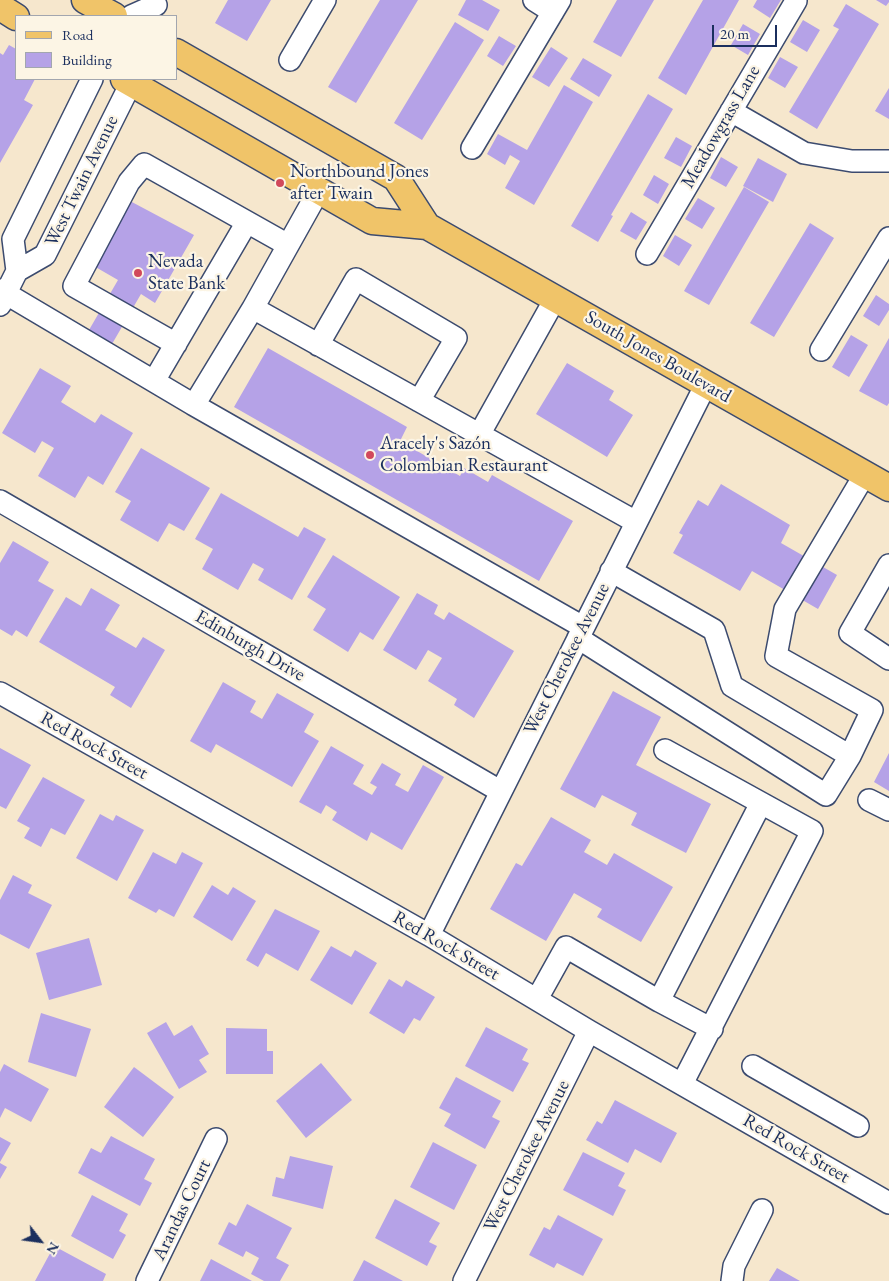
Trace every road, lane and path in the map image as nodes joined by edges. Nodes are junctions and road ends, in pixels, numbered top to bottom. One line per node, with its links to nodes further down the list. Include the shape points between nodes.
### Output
1 (86, 0): 8 (main road)
2 (325, 0): 12 (street)
3 (534, 0): 5 (street)
4 (796, 1): 15 (street, Meadowgrass Lane)
5 (556, 6): 16 (street)
6 (0, 7): 10 (main road)
7 (156, 7): 9 (street)
8 (112, 15)
9 (134, 15)
10 (15, 16)
11 (178, 53): 20 (main road, South Jones Boulevard, via 396,178)
12 (290, 60)
13 (92, 80): 24 (street, West Twain Avenue, via 13,238)
14 (129, 80): 18 (main road, South Jones Boulevard); 24 (street, West Twain Avenue, via 45,255)
15 (731, 111): 17 (street, via 804,153 852,161); 23 (street, Meadowgrass Lane)
16 (472, 148)
17 (889, 161)
18 (319, 190): 20 (main road, South Jones Boulevard, via 372,221); 22 (street)
19 (247, 222): 22 (street); 28 (street); 28 (street, via 144,164 129,182 74,286)
20 (427, 226): 26 (main road, South Jones Boulevard)
21 (889, 238): 30 (street)
22 (288, 245): 27 (street)
23 (647, 254)
24 (17, 271): 25 (street)
25 (2, 296): 31 (street)
26 (555, 299): 32 (main road, South Jones Boulevard); 35 (street)
27 (253, 308): 29 (street); 34 (street)
28 (176, 344): 31 (street)
29 (318, 345): 33 (street); 33 (street, via 356,280 456,338)
30 (821, 350)
31 (154, 381): 34 (street)
32 (706, 384): 36 (main road, South Jones Boulevard); 39 (street, West Cherokee Avenue)
33 (419, 401): 35 (street)
34 (194, 405): 42 (street)
35 (480, 435): 39 (street)
36 (865, 474): 37 (main road, South Jones Boulevard); 46 (street, via 785,609 776,656 872,710)
37 (889, 488)
38 (0, 501): 47 (street, Edinburgh Drive)
39 (636, 522): 41 (street, West Cherokee Avenue)
40 (889, 565): 43 (street, via 850,633)
41 (611, 571): 42 (street, West Cherokee Avenue); 46 (street, via 714,630 732,686)
42 (580, 632): 46 (street, via 826,795); 47 (street, West Cherokee Avenue)
43 (889, 659)
44 (0, 693): 51 (street, Red Rock Street)
45 (666, 750): 49 (street)
46 (850, 756)
47 (500, 791): 51 (street, West Cherokee Avenue)
48 (869, 800): 50 (street)
49 (761, 803): 53 (street); 54 (street, via 812,831)
50 (889, 810)
51 (429, 935): 52 (street, Red Rock Street)
52 (537, 999): 53 (street, via 566,947); 55 (street, Red Rock Street)
53 (659, 1001): 54 (street)
54 (712, 1029): 57 (street)
55 (589, 1031): 57 (street, Red Rock Street); 63 (street, West Cherokee Avenue)
56 (753, 1066): 58 (street)
57 (682, 1084): 60 (street, Red Rock Street)
58 (858, 1126)
59 (216, 1139): 62 (street, Arandas Court)
60 (889, 1203)
61 (762, 1210): 64 (street, via 734,1266)
62 (147, 1281)
63 (464, 1281)
64 (732, 1281)

